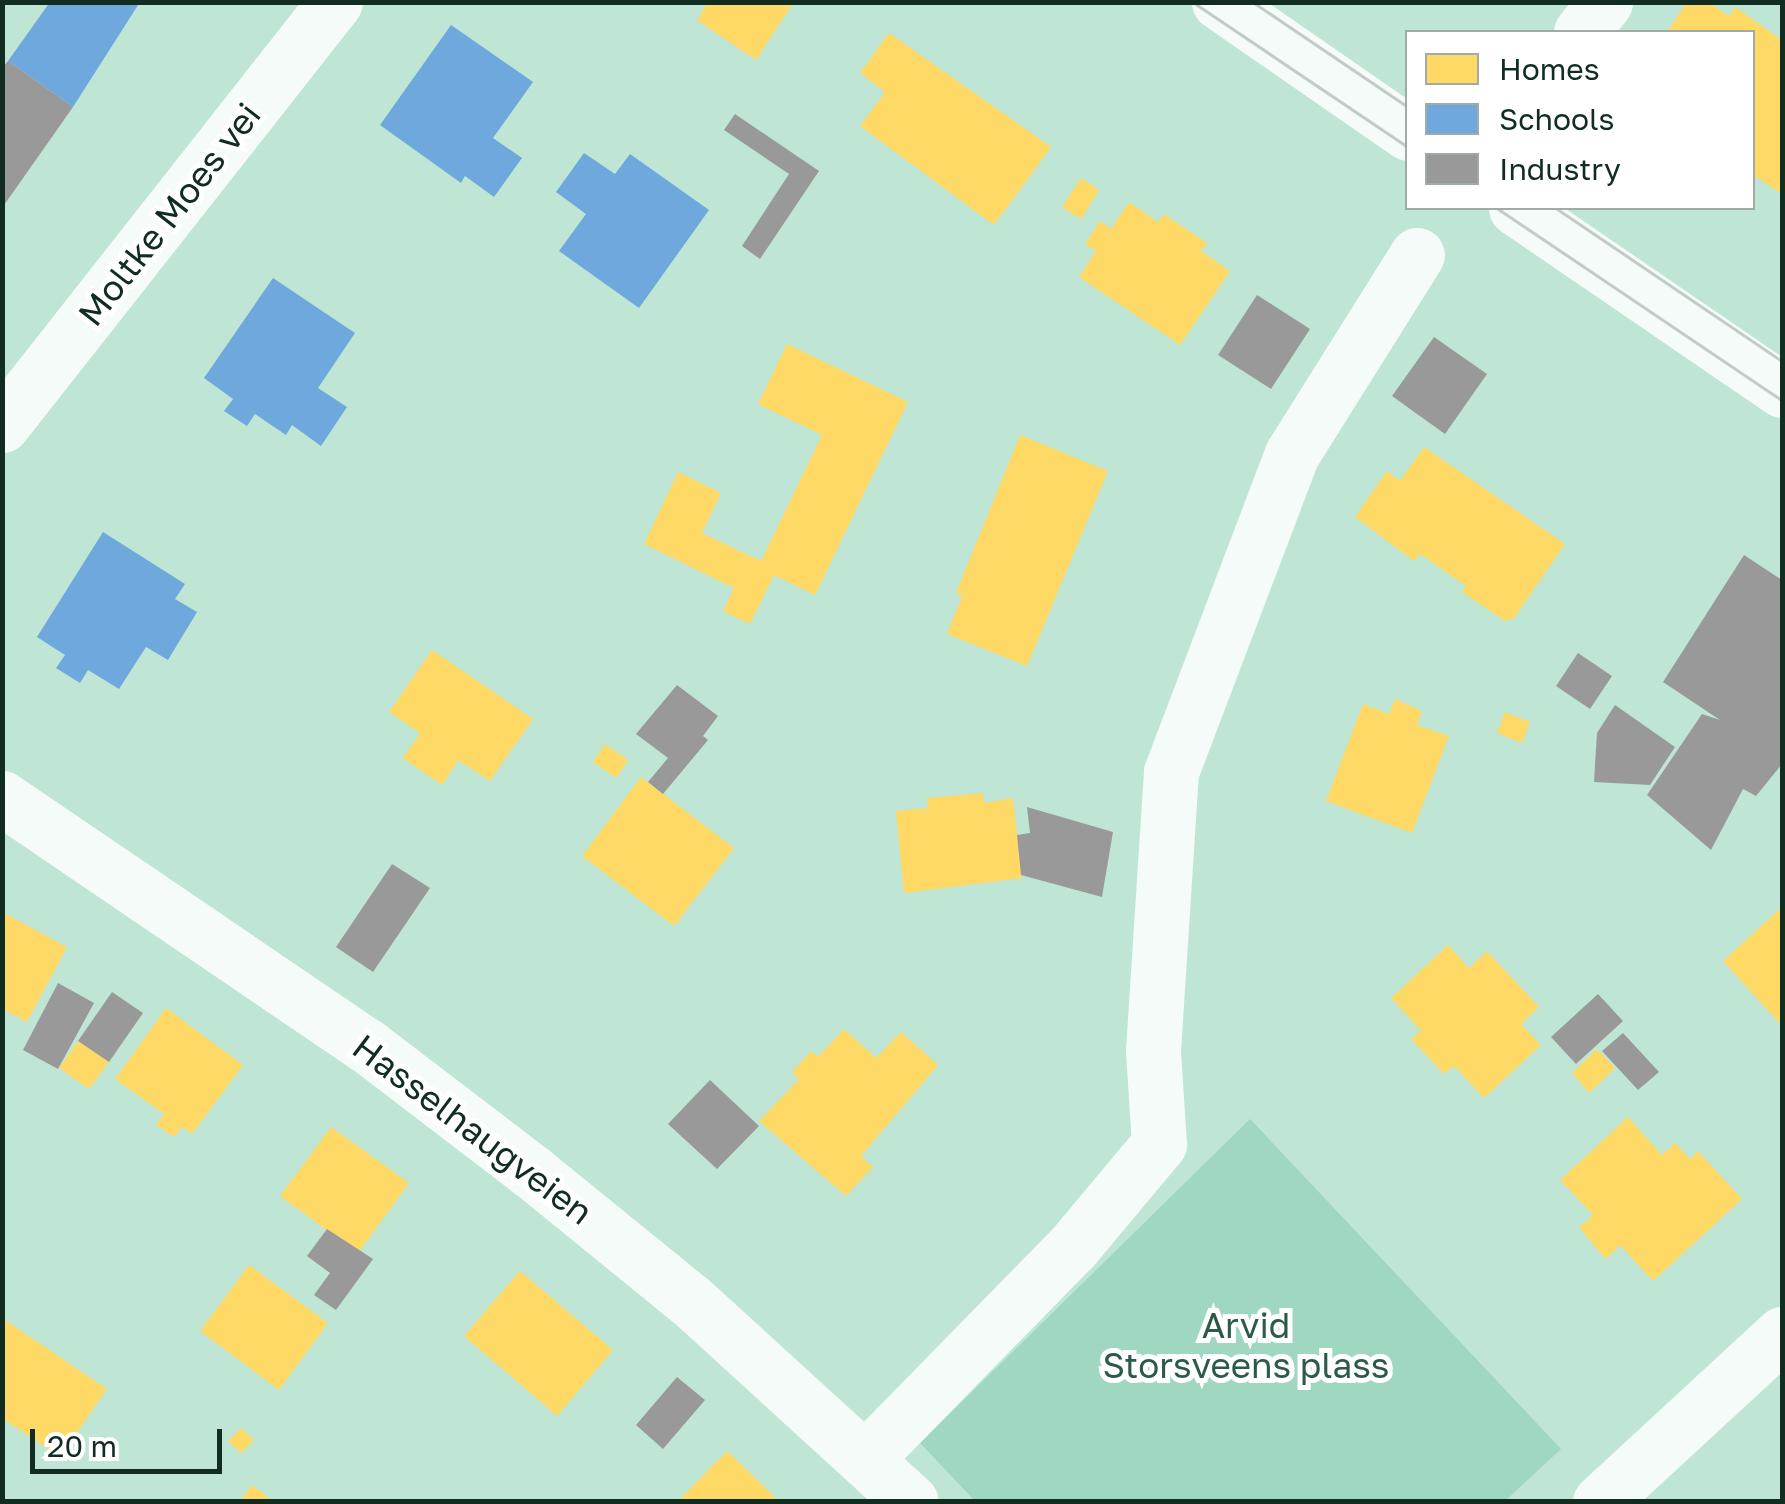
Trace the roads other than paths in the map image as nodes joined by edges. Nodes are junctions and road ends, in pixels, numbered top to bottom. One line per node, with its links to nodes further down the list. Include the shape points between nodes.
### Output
1 (335, 2): 9 (street, Moltke Moes vei)
2 (1218, 2): 5 (street)
3 (1605, 2): 4 (street)
4 (1583, 30)
5 (1405, 131)
6 (1519, 210): 8 (street)
7 (1416, 255): 12 (street, via 1292,454 1172,772 1153,1050 1158,1144 1072,1248)
8 (1782, 390)
9 (2, 425)
10 (2, 798): 12 (street, Hasselhaugveien, via 366,1046 531,1170)
11 (1782, 1334): 14 (street)
12 (867, 1457): 13 (street, Hasselhaugveien)
13 (910, 1502)
14 (1600, 1502)

